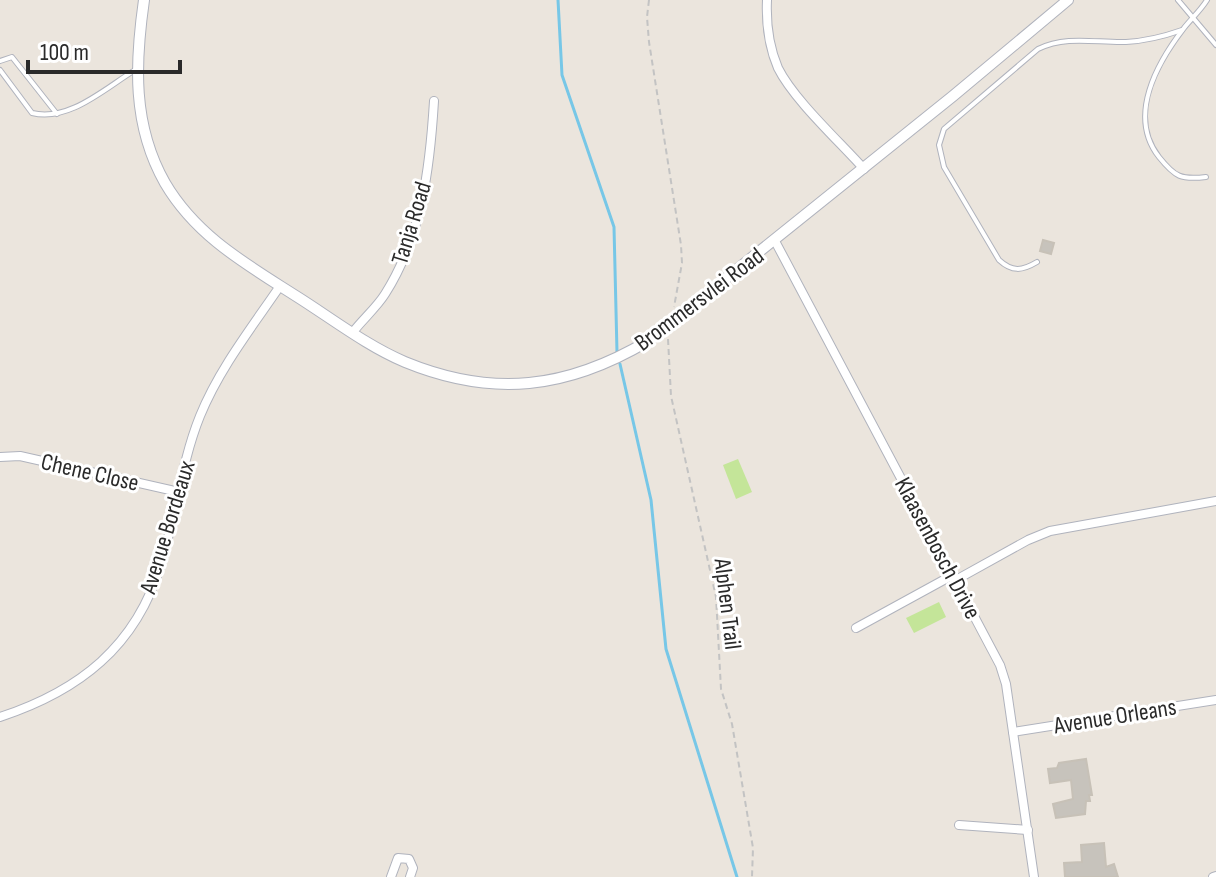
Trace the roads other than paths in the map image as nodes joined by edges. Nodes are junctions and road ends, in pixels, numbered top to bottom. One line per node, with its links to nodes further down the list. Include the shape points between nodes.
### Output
1 (144, 0): 10 (street, Brommersvlei Road)
2 (767, 0): 14 (street, via 768,33 779,70)
3 (1068, 0): 14 (street, Brommersvlei Road)
4 (1178, 0): 6 (lane)
5 (1207, 0): 6 (lane)
6 (1192, 17): 7 (lane); 8 (lane)
7 (1182, 30): 15 (lane, via 1158,65 1145,116 1154,151 1176,176); 17 (lane, via 1126,42 1051,43 944,129 939,145 944,167 999,260 1016,270)
8 (1216, 45)
9 (0, 61): 13 (lane, via 12,57)
10 (137, 69): 13 (lane); 18 (street, Brommersvlei Road, via 138,106 152,155 182,209 203,233)
11 (0, 70): 13 (lane, via 32,113)
12 (434, 101): 19 (street, Tanja Road, via 431,151 406,257 384,296)
13 (57, 114)
14 (864, 169): 16 (street, Brommersvlei Road)
15 (1206, 177)
16 (775, 241): 19 (street, Brommersvlei Road, via 648,341 605,365 562,378 520,385 470,382 403,361); 23 (street, Klaasenbosch Drive)
17 (1037, 262)
18 (280, 286): 19 (street, Brommersvlei Road); 21 (street, Avenue Bordeaux, via 210,393)
19 (353, 332)
20 (0, 457): 21 (street, Chene Close, via 20,456)
21 (179, 492): 26 (street, Avenue Bordeaux, via 160,566 122,639 67,689)
22 (1216, 501): 23 (street, via 1050,531)
23 (953, 578): 24 (street); 27 (street, Klaasenbosch Drive, via 1000,665)
24 (856, 628)
25 (1216, 700): 27 (street, Avenue Orleans)
26 (0, 717)
27 (1013, 732): 29 (street, Klaasenbosch Drive)
28 (959, 825): 29 (street)
29 (1028, 830): 32 (street, Klaasenbosch Drive)
30 (391, 877): 31 (street, via 398,858 405,857 413,868)
31 (410, 877)
32 (1034, 877)

